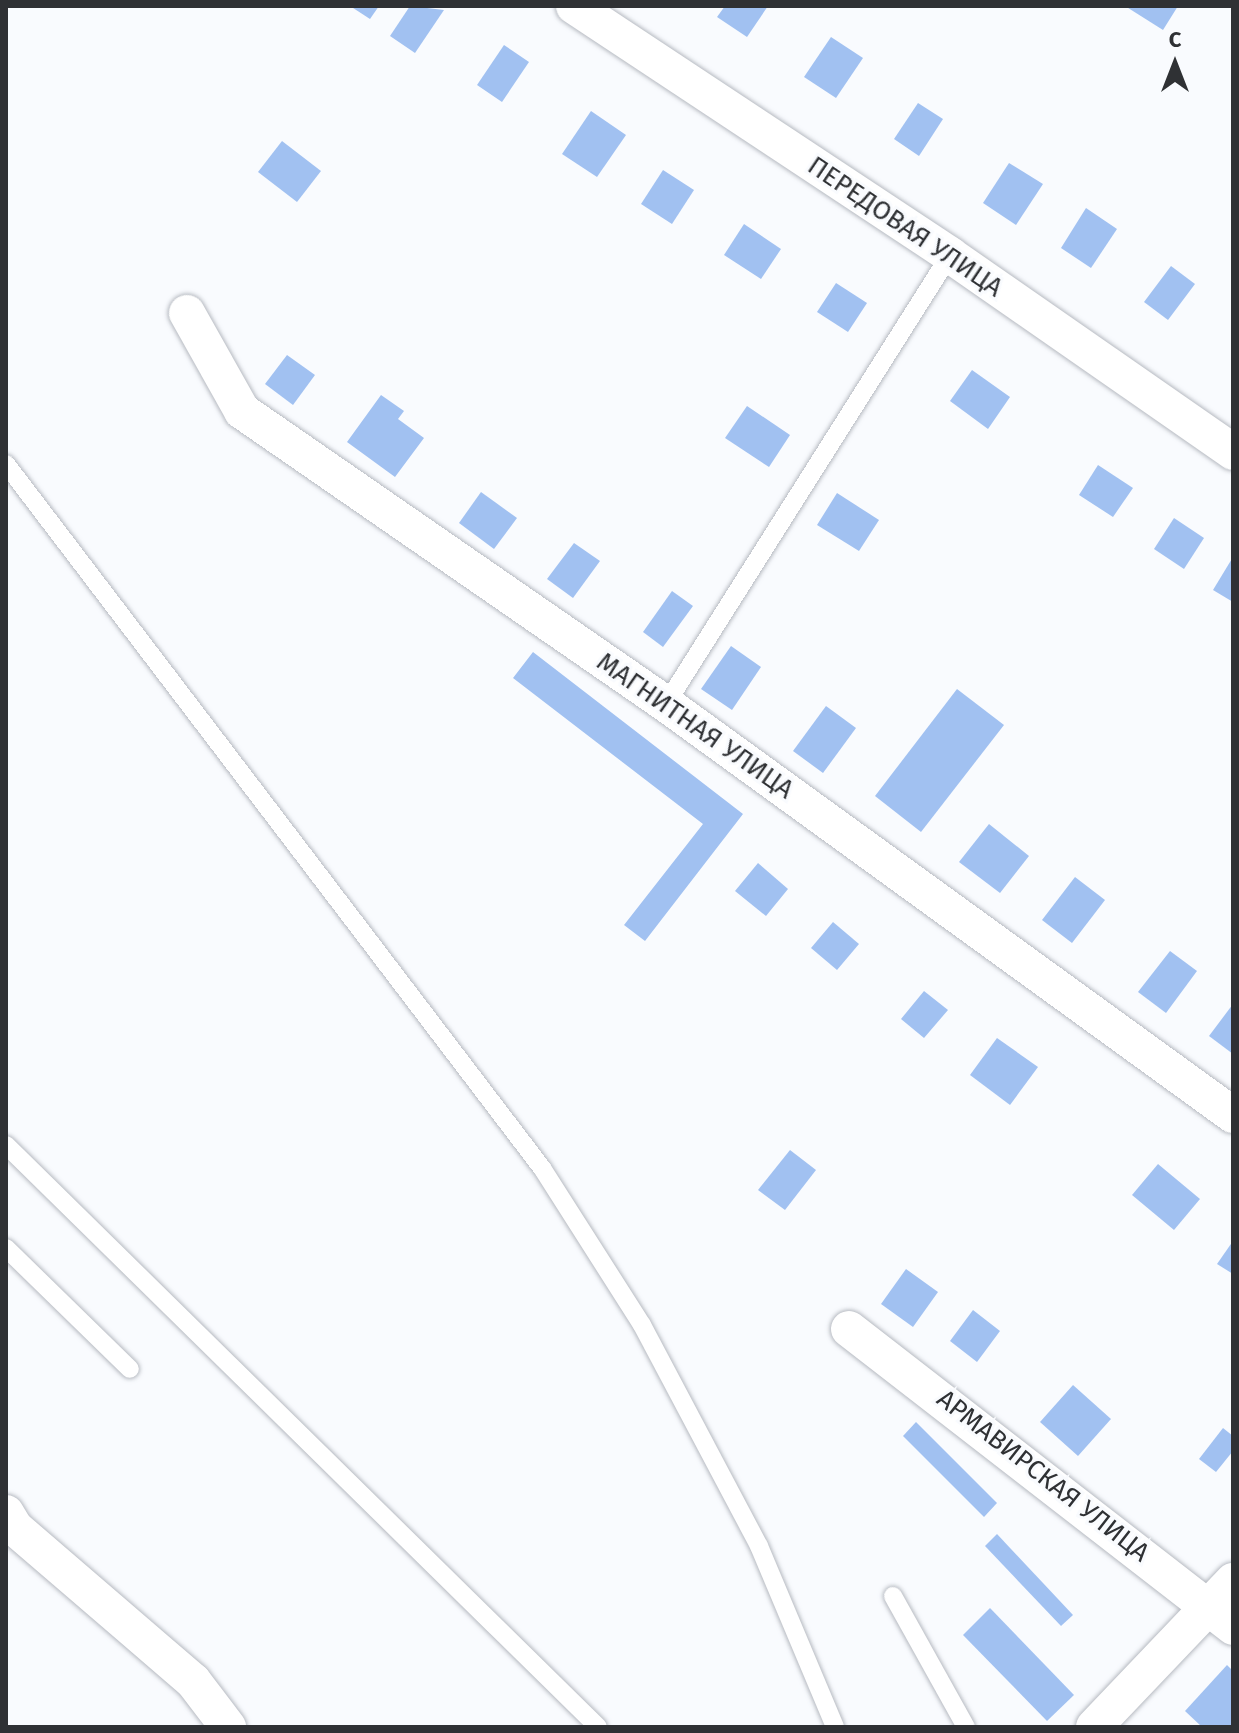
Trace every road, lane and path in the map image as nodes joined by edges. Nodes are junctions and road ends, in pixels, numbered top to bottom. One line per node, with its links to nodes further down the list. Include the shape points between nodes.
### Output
1 (574, 6): 2 (street, ПЕРЕДОВАЯ УЛИЦА)
2 (950, 255): 4 (street, ПЕРЕДОВАЯ УЛИЦА); 6 (lane)
3 (187, 313): 6 (street, МАГНИТНАЯ УЛИЦА, via 242,411)
4 (1233, 452)
5 (6, 464): 17 (lane, via 542,1168 642,1325 759,1546)
6 (666, 704): 7 (street, МАГНИТНАЯ УЛИЦА)
7 (1233, 1115)
8 (6, 1145): 16 (lane)
9 (6, 1248): 11 (lane)
10 (849, 1329): 14 (street, АРМАВИРСКАЯ УЛИЦА)
11 (130, 1369)
12 (9, 1530): 15 (street, via 193,1681)
13 (893, 1596): 18 (lane)
14 (1225, 1605): 19 (street)
15 (228, 1727)
16 (598, 1727)
17 (835, 1727)
18 (966, 1727)
19 (1094, 1727)

